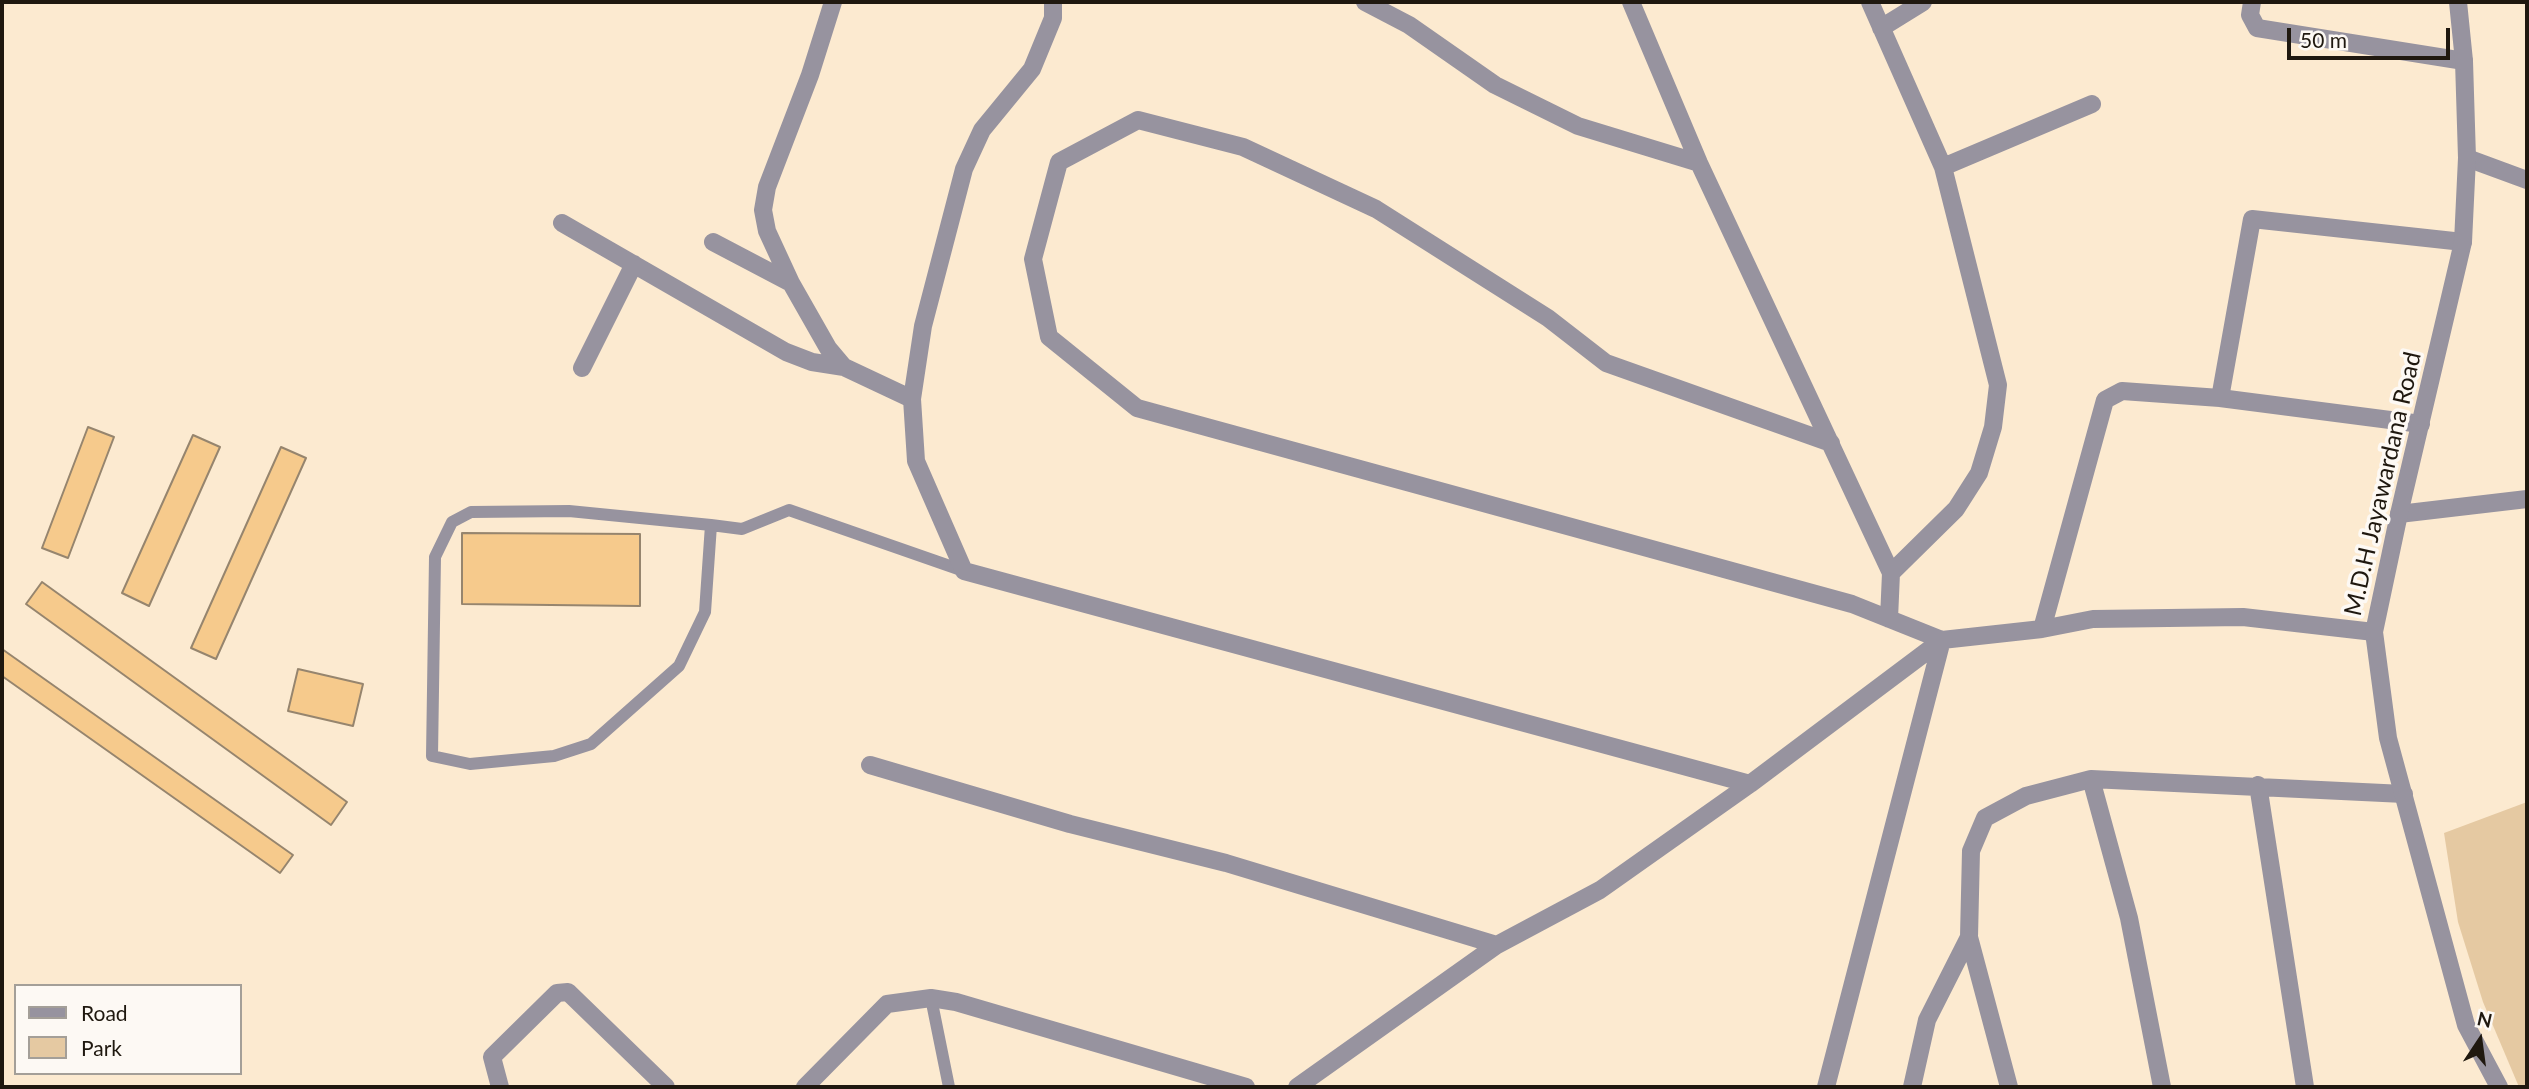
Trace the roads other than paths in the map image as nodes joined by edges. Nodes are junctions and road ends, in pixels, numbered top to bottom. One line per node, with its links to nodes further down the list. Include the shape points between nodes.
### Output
1 (833, 2): 20 (street, via 767,187 763,210 767,231)
2 (1054, 2): 24 (street, via 1053,18 1032,69 982,130 964,169 923,326)
3 (1365, 2): 13 (street, via 1409,25 1495,85 1578,126)
4 (1631, 2): 13 (street)
5 (1870, 2): 9 (street)
6 (1923, 2): 9 (street)
7 (2252, 2): 10 (street, via 2250,15 2257,28)
8 (2458, 2): 10 (street, M.D.H Jayawardana Road)
9 (1881, 27): 14 (street)
10 (2464, 61): 12 (street, M.D.H Jayawardana Road)
11 (2092, 104): 14 (street)
12 (2468, 158): 15 (street); 18 (street, M.D.H Jayawardana Road)
13 (1699, 163): 26 (street)
14 (1943, 167): 31 (street, via 1998,385 1993,427 1979,473 1956,509)
15 (2527, 180)
16 (562, 223): 19 (street)
17 (713, 242): 20 (street)
18 (2463, 242): 23 (street, via 2252,219); 25 (street, M.D.H Jayawardana Road)
19 (634, 264): 21 (street, via 786,352); 22 (street)
20 (791, 283): 21 (street)
21 (844, 367): 24 (street)
22 (582, 368)
23 (2220, 398): 25 (street); 33 (street, via 2122,391 2105,400)
24 (912, 399): 30 (street, via 916,461)
25 (2421, 424): 28 (street, M.D.H Jayawardana Road)
26 (1830, 443): 31 (street); 32 (street, via 1606,363 1548,318 1376,209 1243,147 1138,120 1059,162 1034,259 1049,337 1137,408 1852,604)
27 (2527, 499): 28 (street)
28 (2399, 514): 34 (street, M.D.H Jayawardana Road)
29 (711, 525): 29 (lane, via 569,511 471,512 452,523 435,557 432,756 470,764 554,756 591,744 678,666 705,612); 30 (lane, via 742,529 789,510)
30 (964, 571): 38 (street)
31 (1891, 573): 32 (street)
32 (1889, 619): 35 (street)
33 (2042, 629): 34 (street, via 2093,619 2243,617); 35 (street)
34 (2374, 632): 40 (street, M.D.H Jayawardana Road, via 2388,738)
35 (1942, 640): 38 (street); 50 (street)
36 (870, 765): 42 (street, via 1070,824 1226,863)
37 (2091, 779): 39 (street); 41 (street, via 2026,796 1985,818 1971,850); 53 (street, via 2129,918)
38 (1749, 784): 42 (street, via 1600,890)
39 (2258, 785): 40 (street); 54 (street)
40 (2404, 794): 55 (street, M.D.H Jayawardana Road, via 2466,1025)
41 (1969, 937): 51 (street, via 1927,1020); 52 (street)
42 (1497, 945): 49 (street)
43 (931, 998): 46 (street, via 887,1004); 47 (lane); 48 (street)
44 (500, 1087): 45 (street, via 492,1057 557,993 568,992)
45 (666, 1087)
46 (805, 1087)
47 (949, 1087)
48 (1246, 1087)
49 (1297, 1087)
50 (1826, 1087)
51 (1912, 1087)
52 (2008, 1087)
53 (2162, 1087)
54 (2305, 1087)
55 (2498, 1087)

